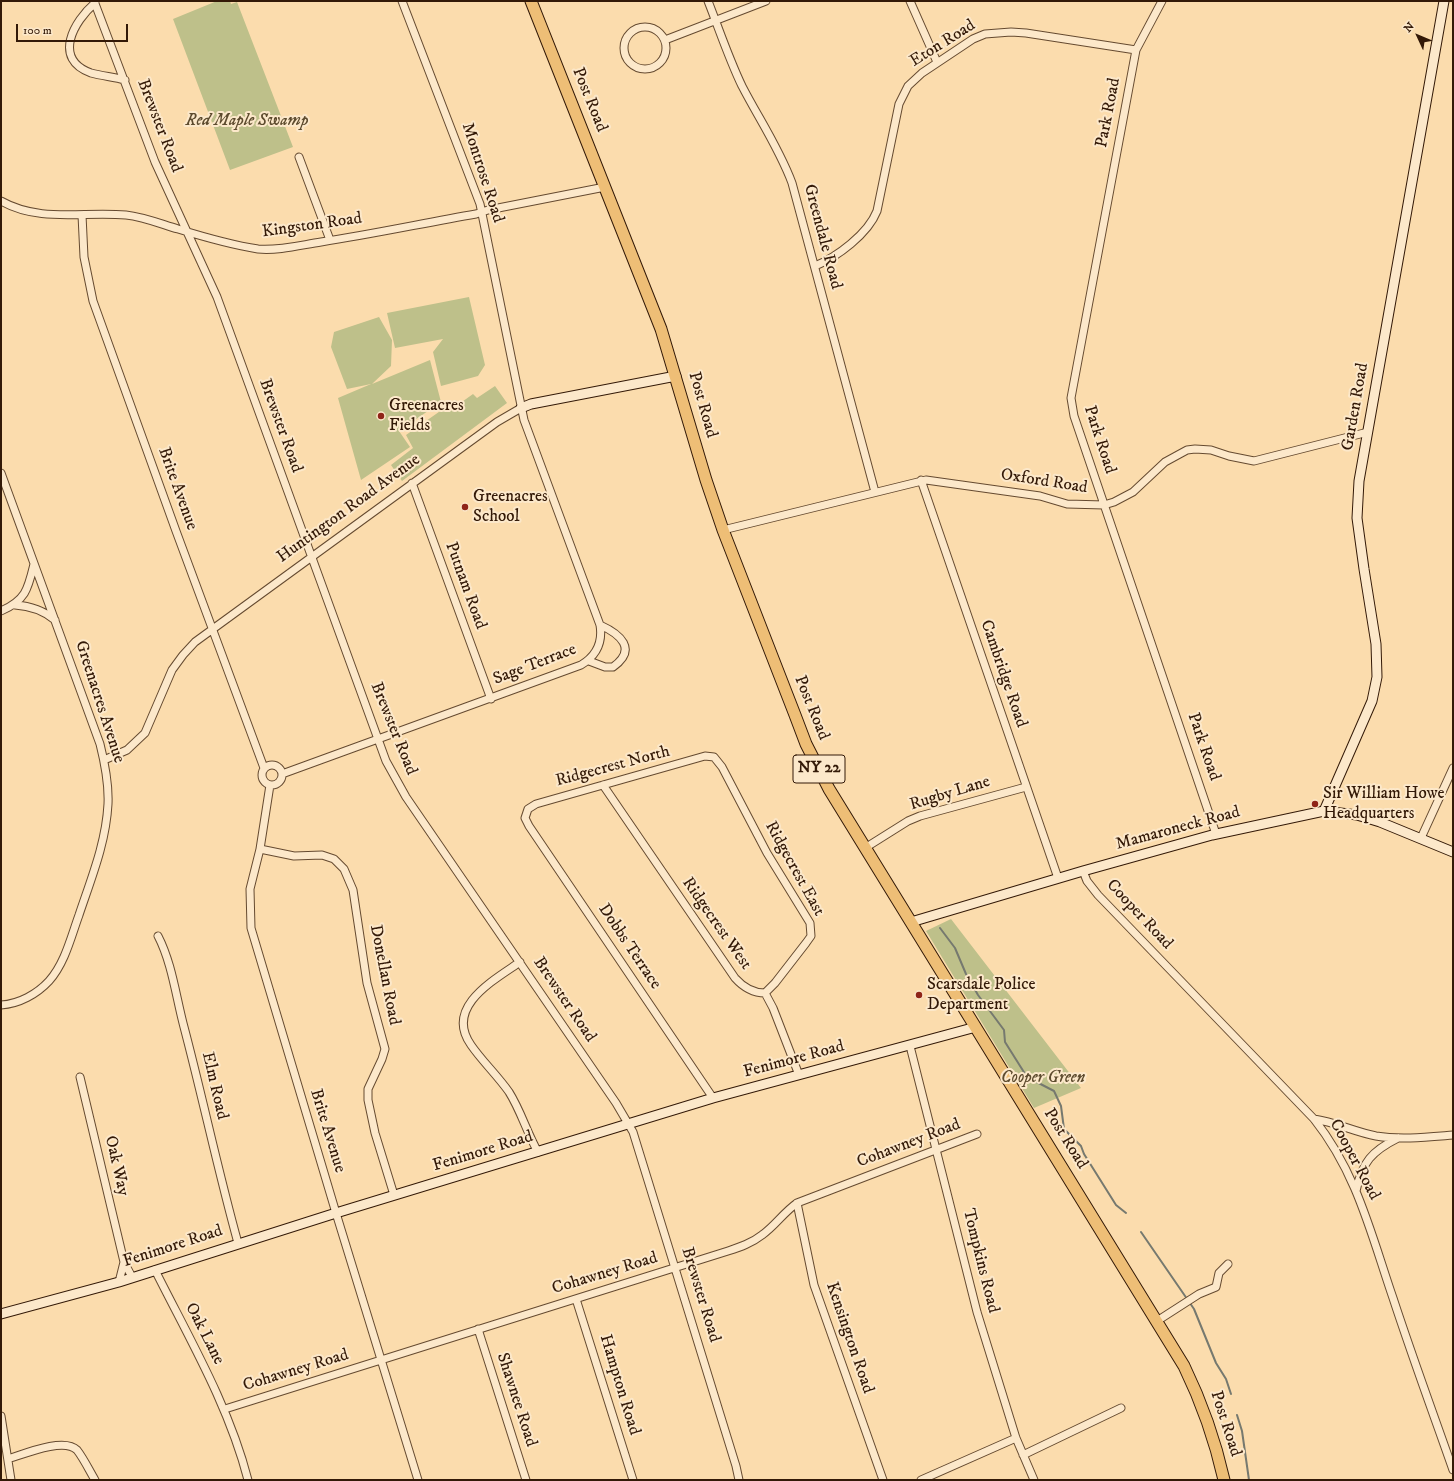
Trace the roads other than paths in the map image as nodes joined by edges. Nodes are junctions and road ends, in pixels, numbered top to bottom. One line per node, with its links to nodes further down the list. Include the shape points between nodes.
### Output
1 (402, 1): 17 (street, Montrose Road)
2 (531, 1): 15 (main road, Post Road / NY 22)
3 (708, 1): 9 (street, Greendale Road)
4 (766, 1): 9 (street)
5 (910, 1): 12 (street)
6 (1162, 1): 11 (street, Park Road)
7 (1444, 1): 24 (street, Garden Road)
8 (95, 2): 13 (street, Brewster Road); 13 (street, via 74,27 69,46 71,54 76,62 91,72)
9 (716, 21): 10 (street); 21 (street, Greendale Road, via 741,83 786,166)
10 (665, 40): 10 (street, via 654,29 647,27 634,30 625,41 627,60 638,68 654,68 665,56)
11 (1136, 50): 12 (street, Eton Road, via 1026,33 994,32 973,39); 29 (street, Park Road, via 1071,398 1074,416)
12 (937, 62): 21 (street, Eton Road, via 913,80 902,98 875,217 854,241)
13 (125, 80): 19 (street, Brewster Road, via 154,162)
14 (299, 157): 20 (street)
15 (605, 187): 17 (street, Kingston Road); 22 (main road, Post Road / NY 22, via 661,329)
16 (1, 201): 18 (street, Kingston Road, via 17,209 40,214)
17 (482, 212): 20 (street, Kingston Road); 23 (street, Montrose Road)
18 (82, 215): 19 (street, Kingston Road, via 127,215); 37 (street, Brite Avenue, via 84,257 93,301)
19 (188, 232): 20 (street, Kingston Road, via 258,249 277,249); 31 (street, Brewster Road, via 217,297)
20 (330, 240)
21 (814, 266): 28 (street, Greendale Road)
22 (676, 376): 23 (street, Huntington Road Avenue); 30 (main road, Post Road / NY 22)
23 (521, 408): 27 (street, Huntington Road Avenue, via 496,422); 36 (street, Sage Terrace)
24 (1368, 432): 29 (street, Oxford Road, via 1254,460 1245,460 1211,450 1187,450 1165,462 1133,492); 49 (street, Garden Road, via 1357,502 1376,644 1377,677 1372,701)
25 (1, 473): 32 (street, Greenacres Avenue)
26 (921, 480): 28 (street, Oxford Road); 29 (street, Oxford Road, via 1040,496 1067,504); 48 (street, Cambridge Road)
27 (412, 483): 31 (street, Huntington Road Avenue); 39 (street, Putnam Road)
28 (875, 492): 30 (street, Oxford Road)
29 (1104, 505): 51 (street, Park Road)
30 (723, 530): 53 (main road, Post Road / NY 22, via 806,744 829,789)
31 (312, 556): 37 (street, Huntington Road Avenue); 40 (street, Brewster Road)
32 (34, 563): 33 (street, via 29,586); 35 (street, Greenacres Avenue)
33 (15, 605): 34 (street); 35 (street, via 40,610)
34 (1, 611)
35 (56, 621): 42 (street, Greenacres Avenue)
36 (600, 625): 38 (street, Sage Terrace, via 598,648); 38 (street, via 614,631 623,640 623,658 613,667)
37 (212, 629): 42 (street, Huntington Road Avenue, via 189,648 176,664 166,682 150,724 141,738 127,750); 43 (street, Brite Avenue)
38 (589, 661): 39 (street, Sage Terrace)
39 (491, 699): 40 (street, Sage Terrace)
40 (379, 740): 45 (street, Sage Terrace); 60 (street, Brewster Road, via 386,760 406,797)
41 (712, 756): 46 (street, Ridgecrest North); 61 (street, Ridgecrest East, via 722,767 767,854 810,923 810,936 806,943)
42 (104, 760): 62 (street, Greenacres Avenue, via 108,775 108,803 102,843 62,959 50,980 35,992 15,1003)
43 (264, 768): 45 (street, via 270,765 277,766); 47 (street, Brite Avenue, via 263,780)
44 (1453, 768): 52 (street)
45 (282, 774): 47 (street, via 279,783)
46 (603, 784): 50 (street, Ridgecrest North, via 536,804); 61 (street, Ridgecrest West, via 736,978 753,991)
47 (270, 785): 54 (street, Brite Avenue)
48 (1026, 787): 53 (street, Rugby Lane, via 920,816); 57 (street, Cambridge Road)
49 (1324, 811): 51 (street, Mamaroneck Road); 52 (street, Mamaroneck Road, via 1369,818)
50 (525, 812): 67 (street, Dobbs Terrace, via 529,826)
51 (1216, 834): 56 (street, Mamaroneck Road)
52 (1421, 838): 55 (street, Mamaroneck Road)
53 (865, 848): 58 (main road, Post Road / NY 22)
54 (260, 849): 76 (street, Donellan Road, via 294,856 322,855 334,860 344,869 350,880 371,1002 385,1049 368,1089 368,1100); 78 (street, Brite Avenue, via 250,889 251,928)
55 (1453, 852)
56 (1083, 871): 57 (street, Mamaroneck Road); 68 (street, Cooper Road, via 1087,881 1111,909)
57 (1058, 878): 58 (street, Mamaroneck Road)
58 (911, 922): 63 (main road, Post Road / NY 22)
59 (158, 936): 79 (street, Elm Road, via 166,956)
60 (520, 962): 69 (street, Brewster Road, via 616,1102); 74 (street, via 472,998 463,1024 471,1046 509,1092)
61 (765, 992): 65 (street)
62 (1, 1005)
63 (976, 1027): 64 (street, Fenimore Road); 88 (main road, Post Road / NY 22)
64 (910, 1046): 65 (street, Fenimore Road); 73 (street, Tompkins Road)
65 (799, 1074): 67 (street, Fenimore Road)
66 (80, 1077): 80 (street, Oak Way)
67 (713, 1098): 69 (street, Fenimore Road)
68 (1314, 1119): 72 (street, via 1378,1136); 75 (street, Cooper Road, via 1333,1146)
69 (628, 1124): 74 (street, Fenimore Road); 82 (street, Brewster Road, via 633,1132)
70 (977, 1134): 73 (street, Cohawney Road)
71 (1453, 1135): 72 (street)
72 (1398, 1138): 75 (street, via 1384,1145 1367,1160)
73 (936, 1150): 77 (street, Cohawney Road); 94 (street, Tompkins Road, via 978,1312)
74 (538, 1152): 76 (street, Fenimore Road)
75 (1356, 1191): 97 (street, Cooper Road, via 1372,1229 1392,1297)
76 (394, 1195): 78 (street, Fenimore Road)
77 (797, 1203): 82 (street, Cohawney Road, via 753,1241); 105 (street, Kensington Road, via 814,1285)
78 (336, 1213): 79 (street, Fenimore Road); 90 (street, Brite Avenue)
79 (238, 1243): 83 (street, Fenimore Road)
80 (124, 1262): 84 (street, Oak Way); 85 (street, Oak Way)
81 (1228, 1264): 88 (street, via 1220,1273 1216,1287 1191,1298)
82 (676, 1268): 86 (street, Cohawney Road); 104 (street, Brewster Road)
83 (155, 1270): 84 (street, Fenimore Road); 92 (street, Oak Lane)
84 (132, 1278): 85 (street, Fenimore Road)
85 (119, 1282): 87 (street, Fenimore Road)
86 (576, 1299): 89 (street, Cohawney Road); 103 (street, Hampton Road)
87 (1, 1314)
88 (1157, 1321): 108 (main road, Post Road / NY 22, via 1184,1366 1204,1411)
89 (478, 1329): 90 (street, Cohawney Road); 102 (street, Shawnee Road)
90 (381, 1360): 92 (street, Cohawney Road); 101 (street, Brite Avenue)
91 (1121, 1408): 95 (street)
92 (225, 1409): 100 (street, Oak Lane)
93 (1, 1416): 96 (street)
94 (1016, 1438): 95 (street, Tompkins Road); 106 (street)
95 (1023, 1455): 107 (street, Tompkins Road)
96 (8, 1459): 98 (street); 99 (street, via 59,1444 68,1445 76,1450)
97 (1453, 1470)
98 (11, 1480)
99 (95, 1480)
100 (248, 1480)
101 (418, 1480)
102 (526, 1480)
103 (633, 1480)
104 (739, 1480)
105 (883, 1480)
106 (921, 1480)
107 (1034, 1480)
108 (1224, 1480)

